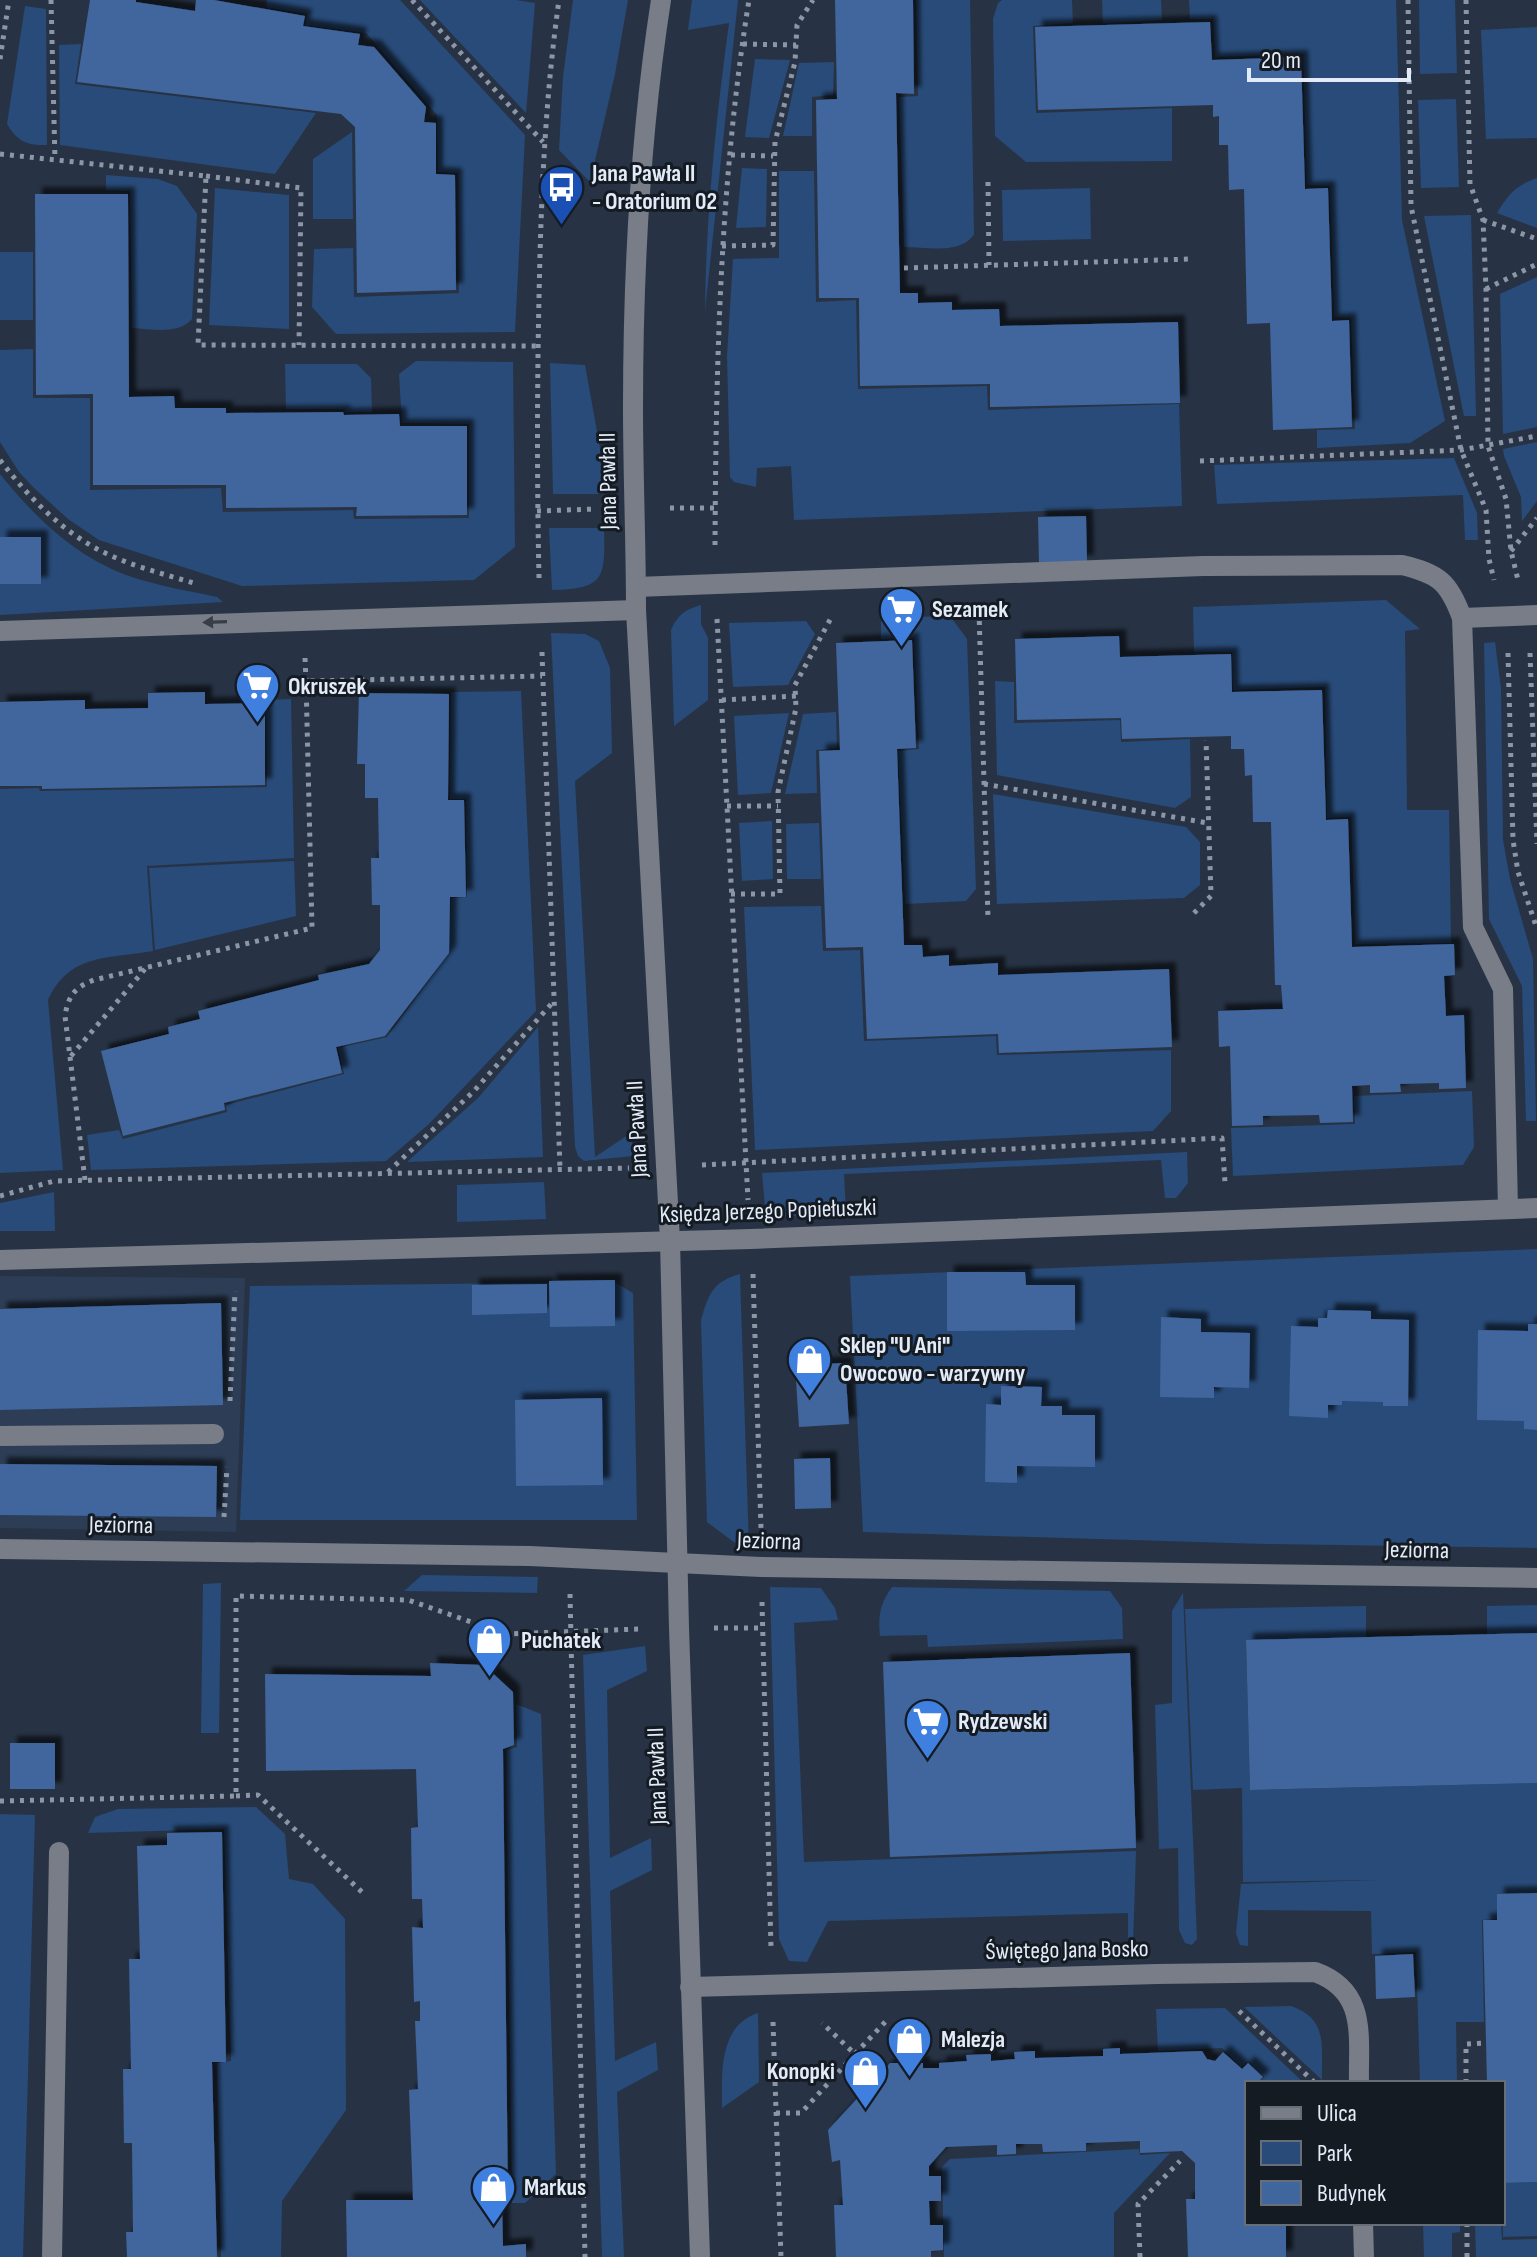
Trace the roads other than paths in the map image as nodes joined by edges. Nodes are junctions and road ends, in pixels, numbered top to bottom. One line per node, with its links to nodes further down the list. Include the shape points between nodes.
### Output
1 (661, 0): 2 (street, Jana Pawła II, via 637,240)
2 (636, 587): 3 (street, Jana Pawła II); 5 (street, via 1203,566 1402,565 1430,572 1453,594)
3 (636, 610): 6 (street, one-way to 6); 9 (street, Jana Pawła II)
4 (1531, 615): 5 (street)
5 (1462, 618): 7 (street, via 1473,927 1503,989)
6 (0, 631)
7 (1508, 1208): 8 (street, Księdza Jerzego Popiełuszki); 9 (street, Księdza Jerzego Popiełuszki)
8 (1537, 1208)
9 (670, 1240): 10 (street, Księdza Jerzego Popiełuszki); 14 (street, Jana Pawła II)
10 (0, 1260)
11 (214, 1434): 12 (street)
12 (0, 1436)
13 (0, 1549): 14 (street, Jeziorna)
14 (677, 1562): 15 (street, Jeziorna); 17 (street, Jana Pawła II)
15 (1537, 1578)
16 (59, 1852): 20 (street)
17 (690, 1987): 18 (street, Świętego Jana Bosko, via 1315,1972 1347,1992 1357,2015); 21 (street, Jana Pawła II)
18 (1359, 2081)
19 (1363, 2225): 22 (street)
20 (52, 2257)
21 (700, 2257)
22 (1364, 2257)

